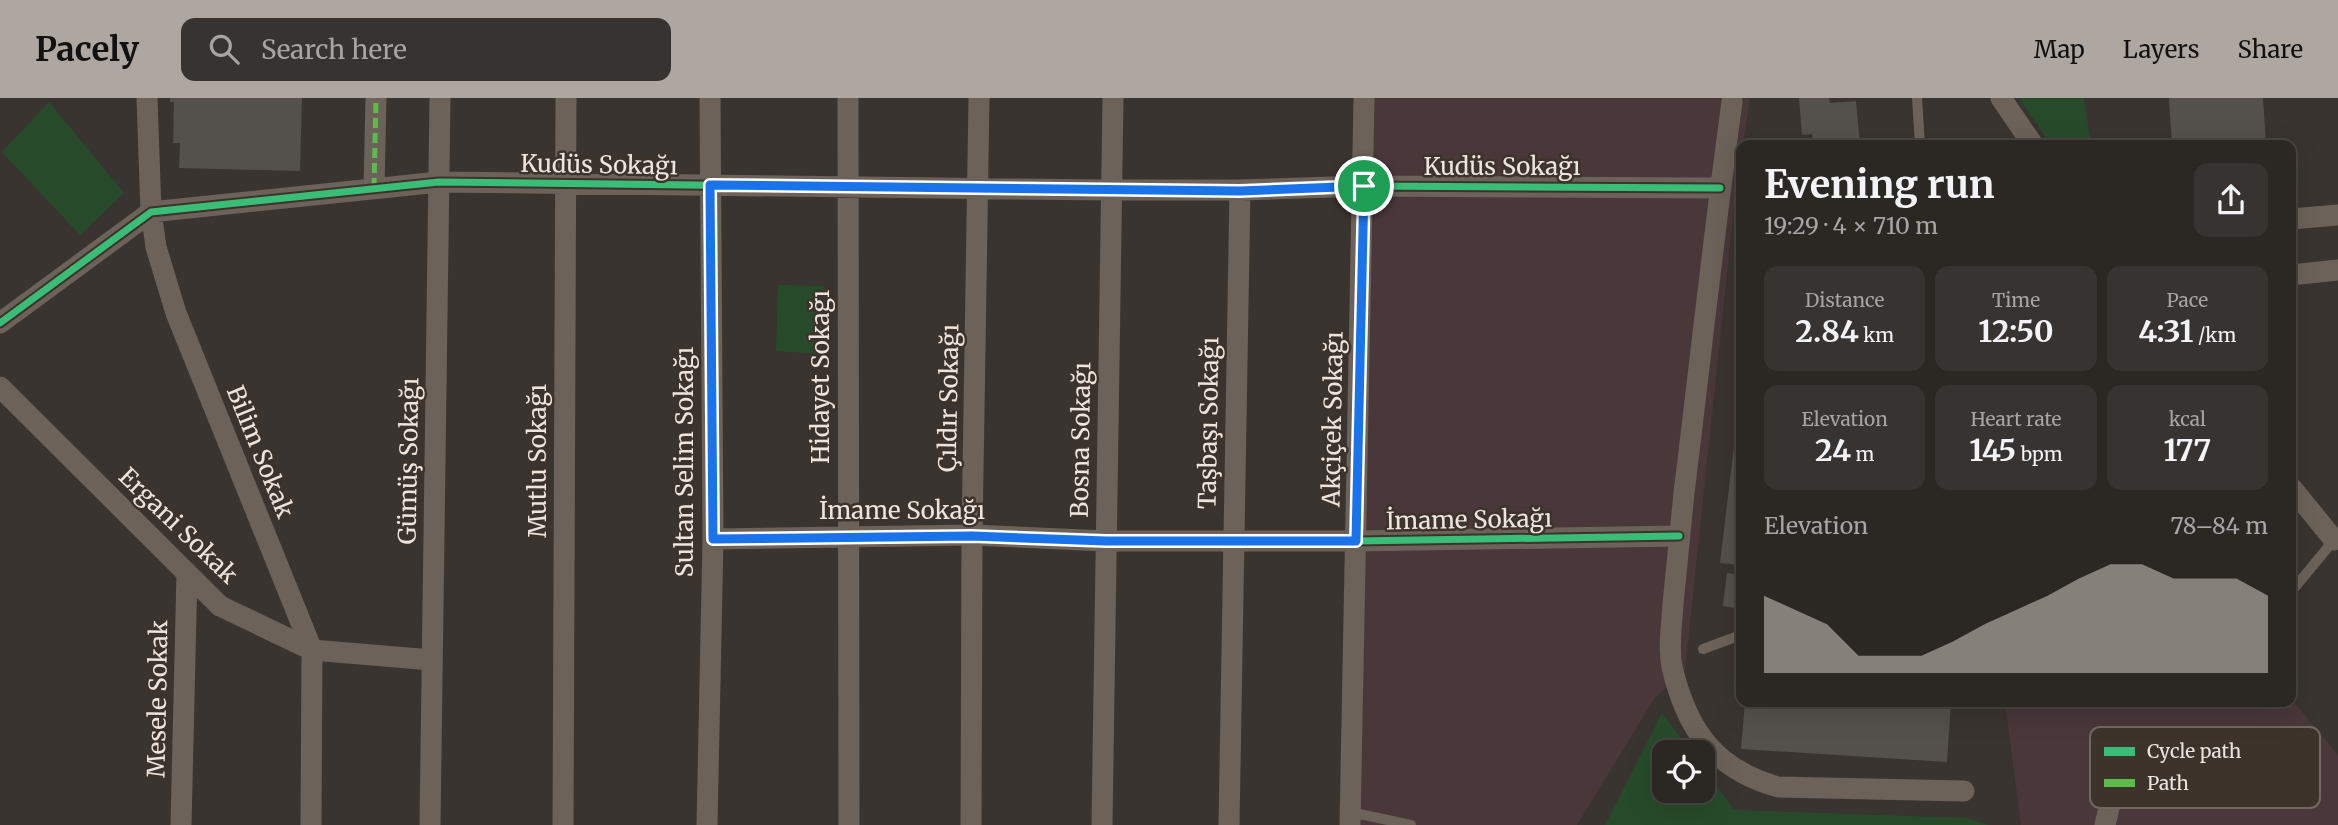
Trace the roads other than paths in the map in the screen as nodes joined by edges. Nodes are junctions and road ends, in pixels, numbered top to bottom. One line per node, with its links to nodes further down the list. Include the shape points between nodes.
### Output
1 (147, 98): 25 (street, Bilim Sokak)
2 (376, 98): 19 (street)
3 (440, 98): 15 (street, Gümüş Sokağı)
4 (566, 98): 16 (street, Mutlu Sokağı)
5 (710, 98): 17 (street, Sultan Selim Sokağı)
6 (848, 98): 20 (street, Hidayet Sokağı)
7 (979, 98): 22 (street, Çıldır Sokağı)
8 (1113, 98): 23 (street, Bosna Sokağı)
9 (1364, 98): 18 (street, Akçiçek Sokağı)
10 (1917, 98): 13 (lane)
11 (2001, 98): 14 (street)
12 (1732, 102): 21 (street)
13 (1920, 140)
14 (2030, 140)
15 (439, 182): 16 (street, Kudüs Sokağı); 19 (street, Kudüs Sokağı); 46 (street, Gümüş Sokağı)
16 (565, 183): 17 (street, Kudüs Sokağı); 52 (street, Mutlu Sokağı)
17 (710, 185): 20 (street, Kudüs Sokağı); 36 (street, Sultan Selim Sokağı)
18 (1364, 186): 21 (street, Kudüs Sokağı); 24 (street, Kudüs Sokağı); 40 (street, Akçiçek Sokağı)
19 (374, 188): 25 (street, Kudüs Sokağı)
20 (848, 188): 22 (street, Kudüs Sokağı); 35 (street, Hidayet Sokağı)
21 (1720, 188): 34 (street)
22 (979, 189): 23 (street, Kudüs Sokağı); 33 (street, Çıldır Sokağı)
23 (1110, 190): 24 (street, Kudüs Sokağı); 39 (street, Bosna Sokağı)
24 (1240, 191): 37 (street, Taşbaşı Sokağı)
25 (151, 212): 30 (street); 45 (street, Bilim Sokak, via 156,247 176,313)
26 (2338, 215): 27 (street)
27 (2296, 219)
28 (2338, 270): 29 (street)
29 (2296, 274)
30 (0, 323)
31 (0, 387): 41 (street, Ergani Sokak)
32 (2296, 493): 38 (street)
33 (972, 536): 35 (street, İmame Sokağı); 39 (street, İmame Sokağı); 55 (street, Çıldır Sokağı)
34 (1679, 536): 40 (street, İmame Sokağı); 47 (street, via 1671,664 1696,729 1720,759 1751,779 1778,787)
35 (847, 537): 36 (street, İmame Sokağı); 54 (street, Hidayet Sokağı)
36 (713, 539): 53 (street, Sultan Selim Sokağı)
37 (1233, 540): 39 (street, İmame Sokağı); 40 (street, İmame Sokağı); 57 (street, Taşbaşı Sokağı)
38 (2334, 540): 42 (lane)
39 (1106, 541): 56 (street, Bosna Sokağı)
40 (1356, 541): 48 (street, Akçiçek Sokağı)
41 (187, 573): 45 (street, Ergani Sokak, via 220,606); 49 (street, Mesele Sokak)
42 (2296, 586)
43 (1736, 637): 44 (lane)
44 (1703, 649)
45 (312, 650): 46 (street, Ergani Sokak); 50 (street, Bilim Sokak)
46 (432, 660): 51 (street, Gümüş Sokağı)
47 (1964, 791)
48 (1350, 819): 58 (lane)
49 (181, 825)
50 (311, 825)
51 (430, 825)
52 (563, 825)
53 (708, 825)
54 (849, 825)
55 (971, 825)
56 (1102, 825)
57 (1229, 825)
58 (1411, 825)

